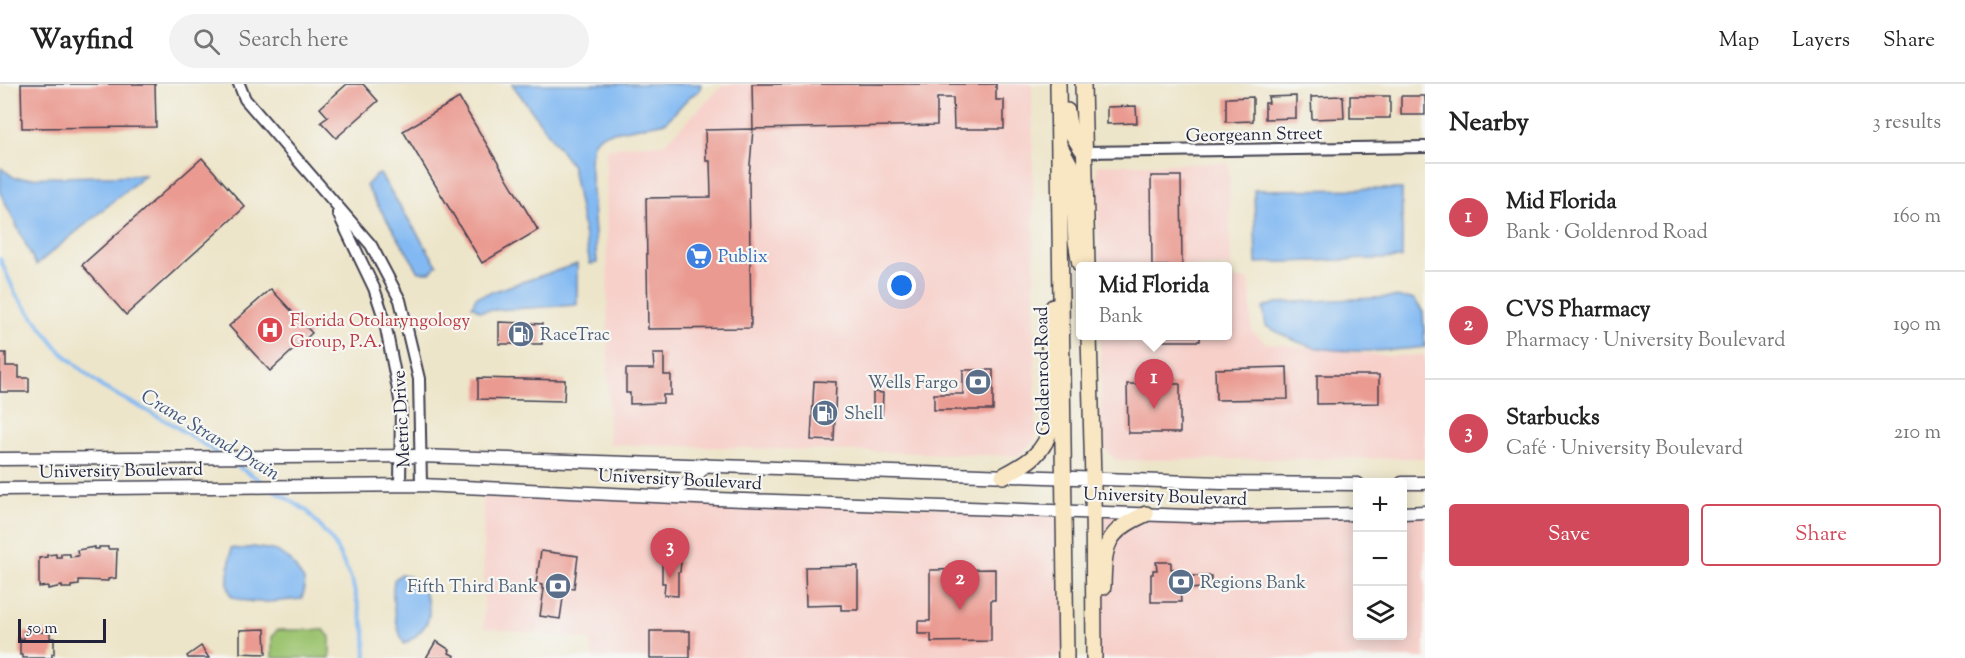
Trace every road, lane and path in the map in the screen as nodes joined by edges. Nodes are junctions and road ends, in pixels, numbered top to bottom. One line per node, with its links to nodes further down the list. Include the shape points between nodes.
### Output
1 (239, 84): 8 (street, Metric Drive, via 245,99)
2 (1058, 84): 5 (main road, Goldenrod Road)
3 (1067, 84): 7 (main road, via 1068,125)
4 (1083, 84): 7 (main road)
5 (1059, 145): 9 (main road, Goldenrod Road); 10 (main road, via 1072,168)
6 (1425, 147): 7 (street, Georgeann Street)
7 (1084, 152): 11 (main road)
8 (330, 196): 12 (street, Metric Drive, via 371,245); 13 (street, Metric Drive)
9 (1060, 242): 19 (main road, via 1049,342 1049,436 1040,452); 20 (main road, Goldenrod Road)
10 (1080, 262)
11 (1087, 262)
12 (400, 300): 13 (street); 16 (street, Metric Drive, via 419,379)
13 (381, 308): 15 (street, Metric Drive, via 401,405)
14 (1089, 340): 21 (main road)
15 (401, 456): 16 (street, University Boulevard); 17 (street, University Boulevard); 24 (street, Metric Drive)
16 (420, 456): 18 (street, University Boulevard); 25 (street, Metric Drive)
17 (0, 459)
18 (705, 465): 19 (street, University Boulevard); 28 (street, via 684,486)
19 (1003, 476): 20 (street, University Boulevard)
20 (1063, 478): 21 (street, University Boulevard); 29 (main road, Goldenrod Road)
21 (1092, 479): 26 (street, University Boulevard); 30 (main road)
22 (1407, 483): 23 (street)
23 (1425, 483)
24 (400, 484): 25 (street, University Boulevard); 27 (street, University Boulevard)
25 (421, 484): 28 (street, University Boulevard)
26 (1353, 484)
27 (0, 489)
28 (660, 496): 29 (street, University Boulevard)
29 (1064, 511): 30 (street, University Boulevard); 35 (main road, Goldenrod Road)
30 (1092, 512): 33 (street, University Boulevard); 36 (main road)
31 (1425, 512): 32 (street)
32 (1407, 513)
33 (1146, 514): 34 (street, University Boulevard, via 1263,518); 36 (main road, via 1129,522 1105,549 1102,624)
34 (1353, 514)
35 (1066, 658)
36 (1094, 658)

